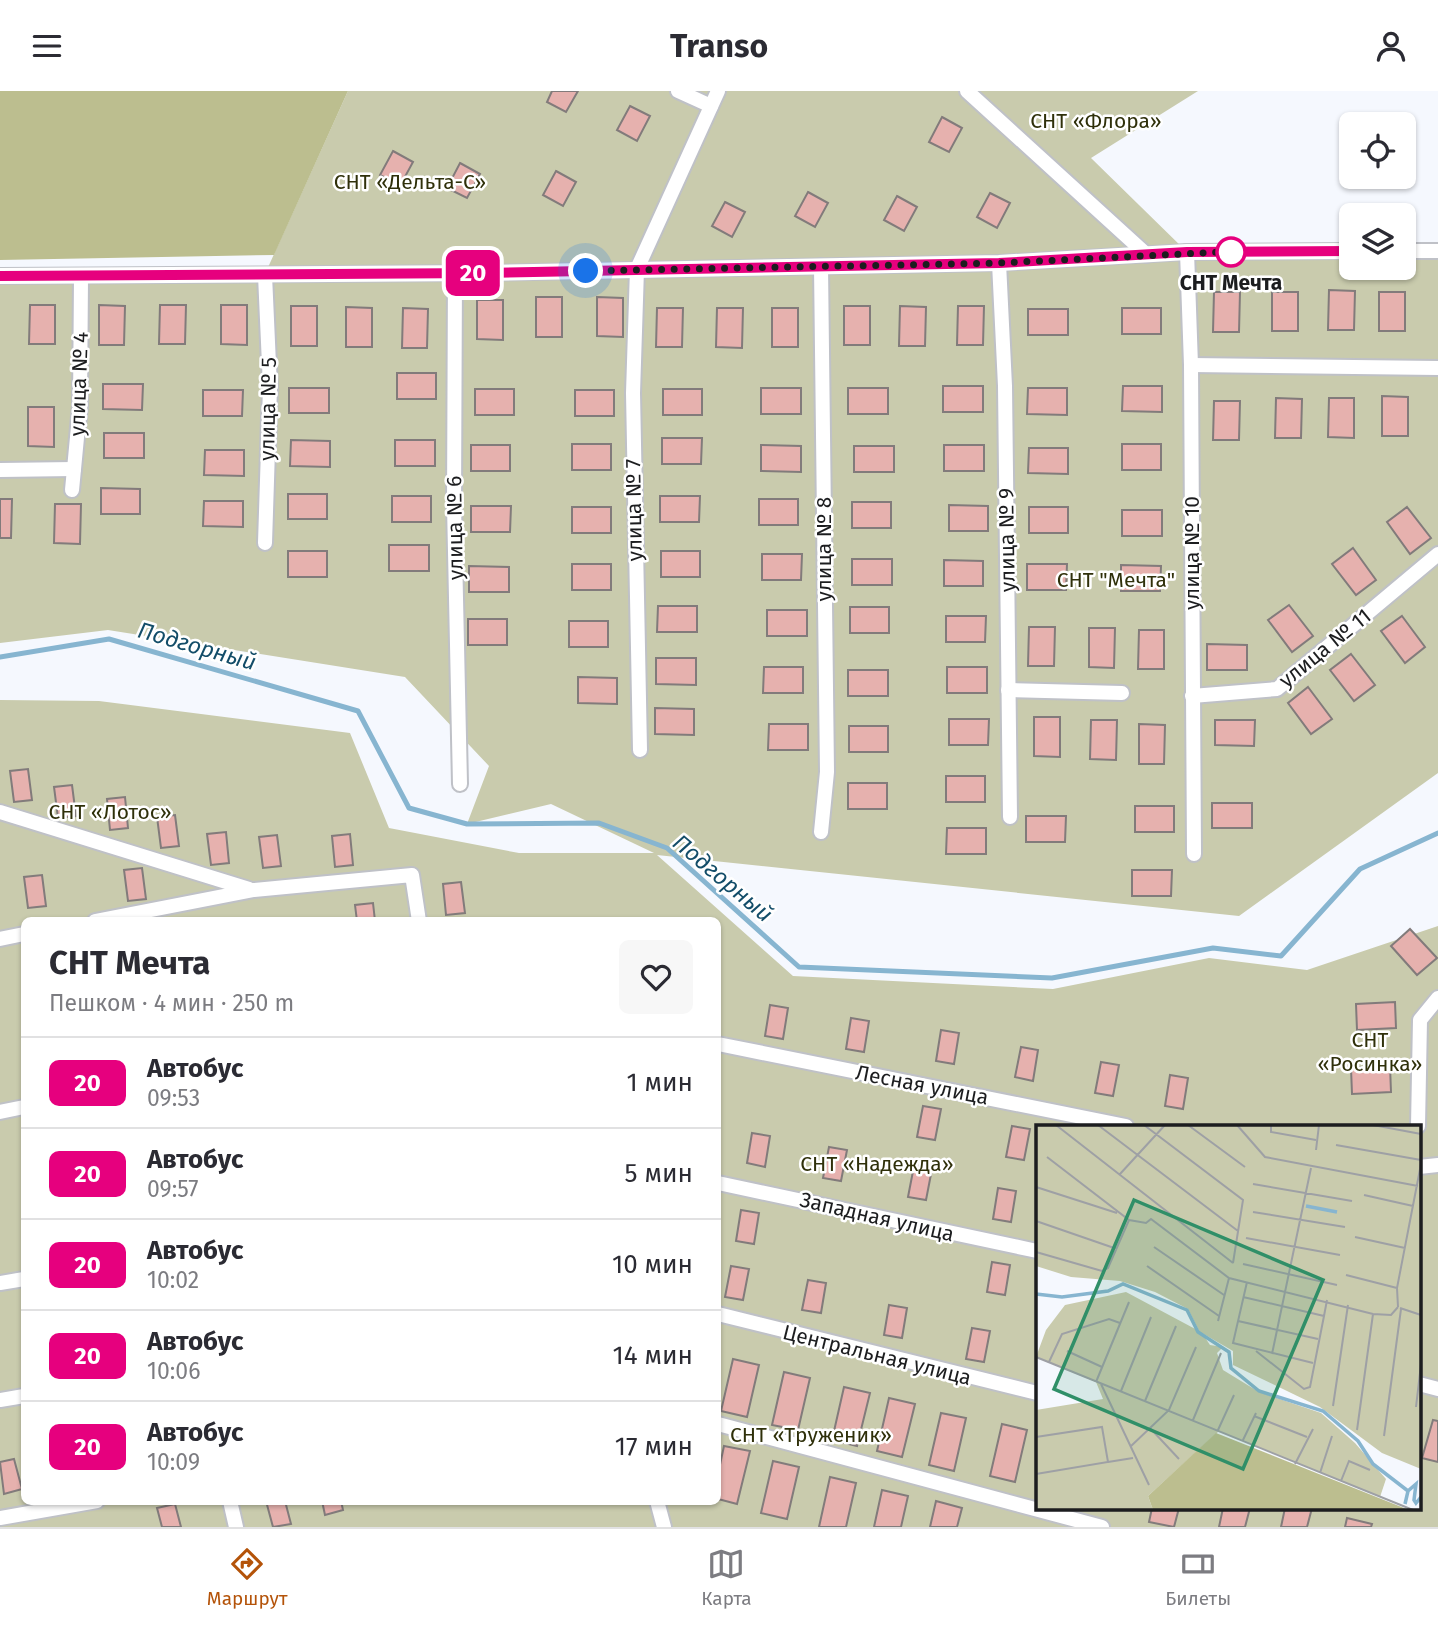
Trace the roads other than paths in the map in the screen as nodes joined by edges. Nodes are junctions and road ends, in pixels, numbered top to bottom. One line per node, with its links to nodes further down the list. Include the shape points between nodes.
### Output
1 (678, 91): 4 (street)
2 (718, 91): 4 (street)
3 (967, 91): 9 (street)
4 (711, 106): 12 (street)
5 (1339, 251): 8 (street)
6 (1416, 251): 7 (street)
7 (1438, 251)
8 (1187, 252): 9 (street); 17 (street, улица № 10)
9 (1147, 255): 10 (street)
10 (999, 263): 11 (street); 24 (street, улица № 9)
11 (821, 266): 12 (street); 31 (street, улица № 8, via 827,772)
12 (637, 269): 13 (street); 27 (street, улица № 7, via 633,393)
13 (455, 272): 14 (street); 28 (street, улица № 6)
14 (265, 275): 16 (street); 22 (street, улица № 5, via 270,387)
15 (0, 276): 16 (street)
16 (81, 277): 19 (street, улица № 4, via 80,406)
17 (1191, 365): 18 (street); 26 (street, улица № 10)
18 (1438, 368)
19 (74, 469): 20 (street); 21 (street, улица № 4)
20 (0, 470)
21 (72, 490)
22 (264, 543)
23 (1438, 554): 26 (street, улица № 11, via 1277,689)
24 (1008, 690): 25 (street); 30 (street, улица № 9)
25 (1122, 693)
26 (1192, 696): 32 (street, улица № 10)
27 (640, 750)
28 (460, 784)
29 (0, 812): 33 (street)
30 (1010, 817)
31 (821, 832)
32 (1194, 854)
33 (254, 890): 34 (street); 35 (street, via 412,875)
34 (131, 917)
35 (418, 917)
36 (21, 935): 37 (street)
37 (0, 939)
38 (1438, 998): 43 (street, via 1420,1020)
39 (721, 1045): 42 (street, Лесная улица)
40 (21, 1108): 41 (street)
41 (0, 1112)
42 (1121, 1125)
43 (1418, 1125)
44 (1438, 1165): 45 (street)
45 (1420, 1167)
46 (721, 1184): 47 (street, Западная улица)
47 (1036, 1251)
48 (21, 1280): 49 (street)
49 (0, 1283)
50 (721, 1315): 53 (street, Центральная улица)
51 (1420, 1384): 52 (street)
52 (1438, 1389)
53 (1036, 1393)
54 (21, 1396): 55 (street)
55 (0, 1400)
56 (721, 1426): 63 (street)
57 (74, 1505): 60 (street)
58 (231, 1505): 61 (street)
59 (658, 1505): 62 (street)
60 (0, 1518)
61 (236, 1527)
62 (664, 1527)
63 (1102, 1527)

